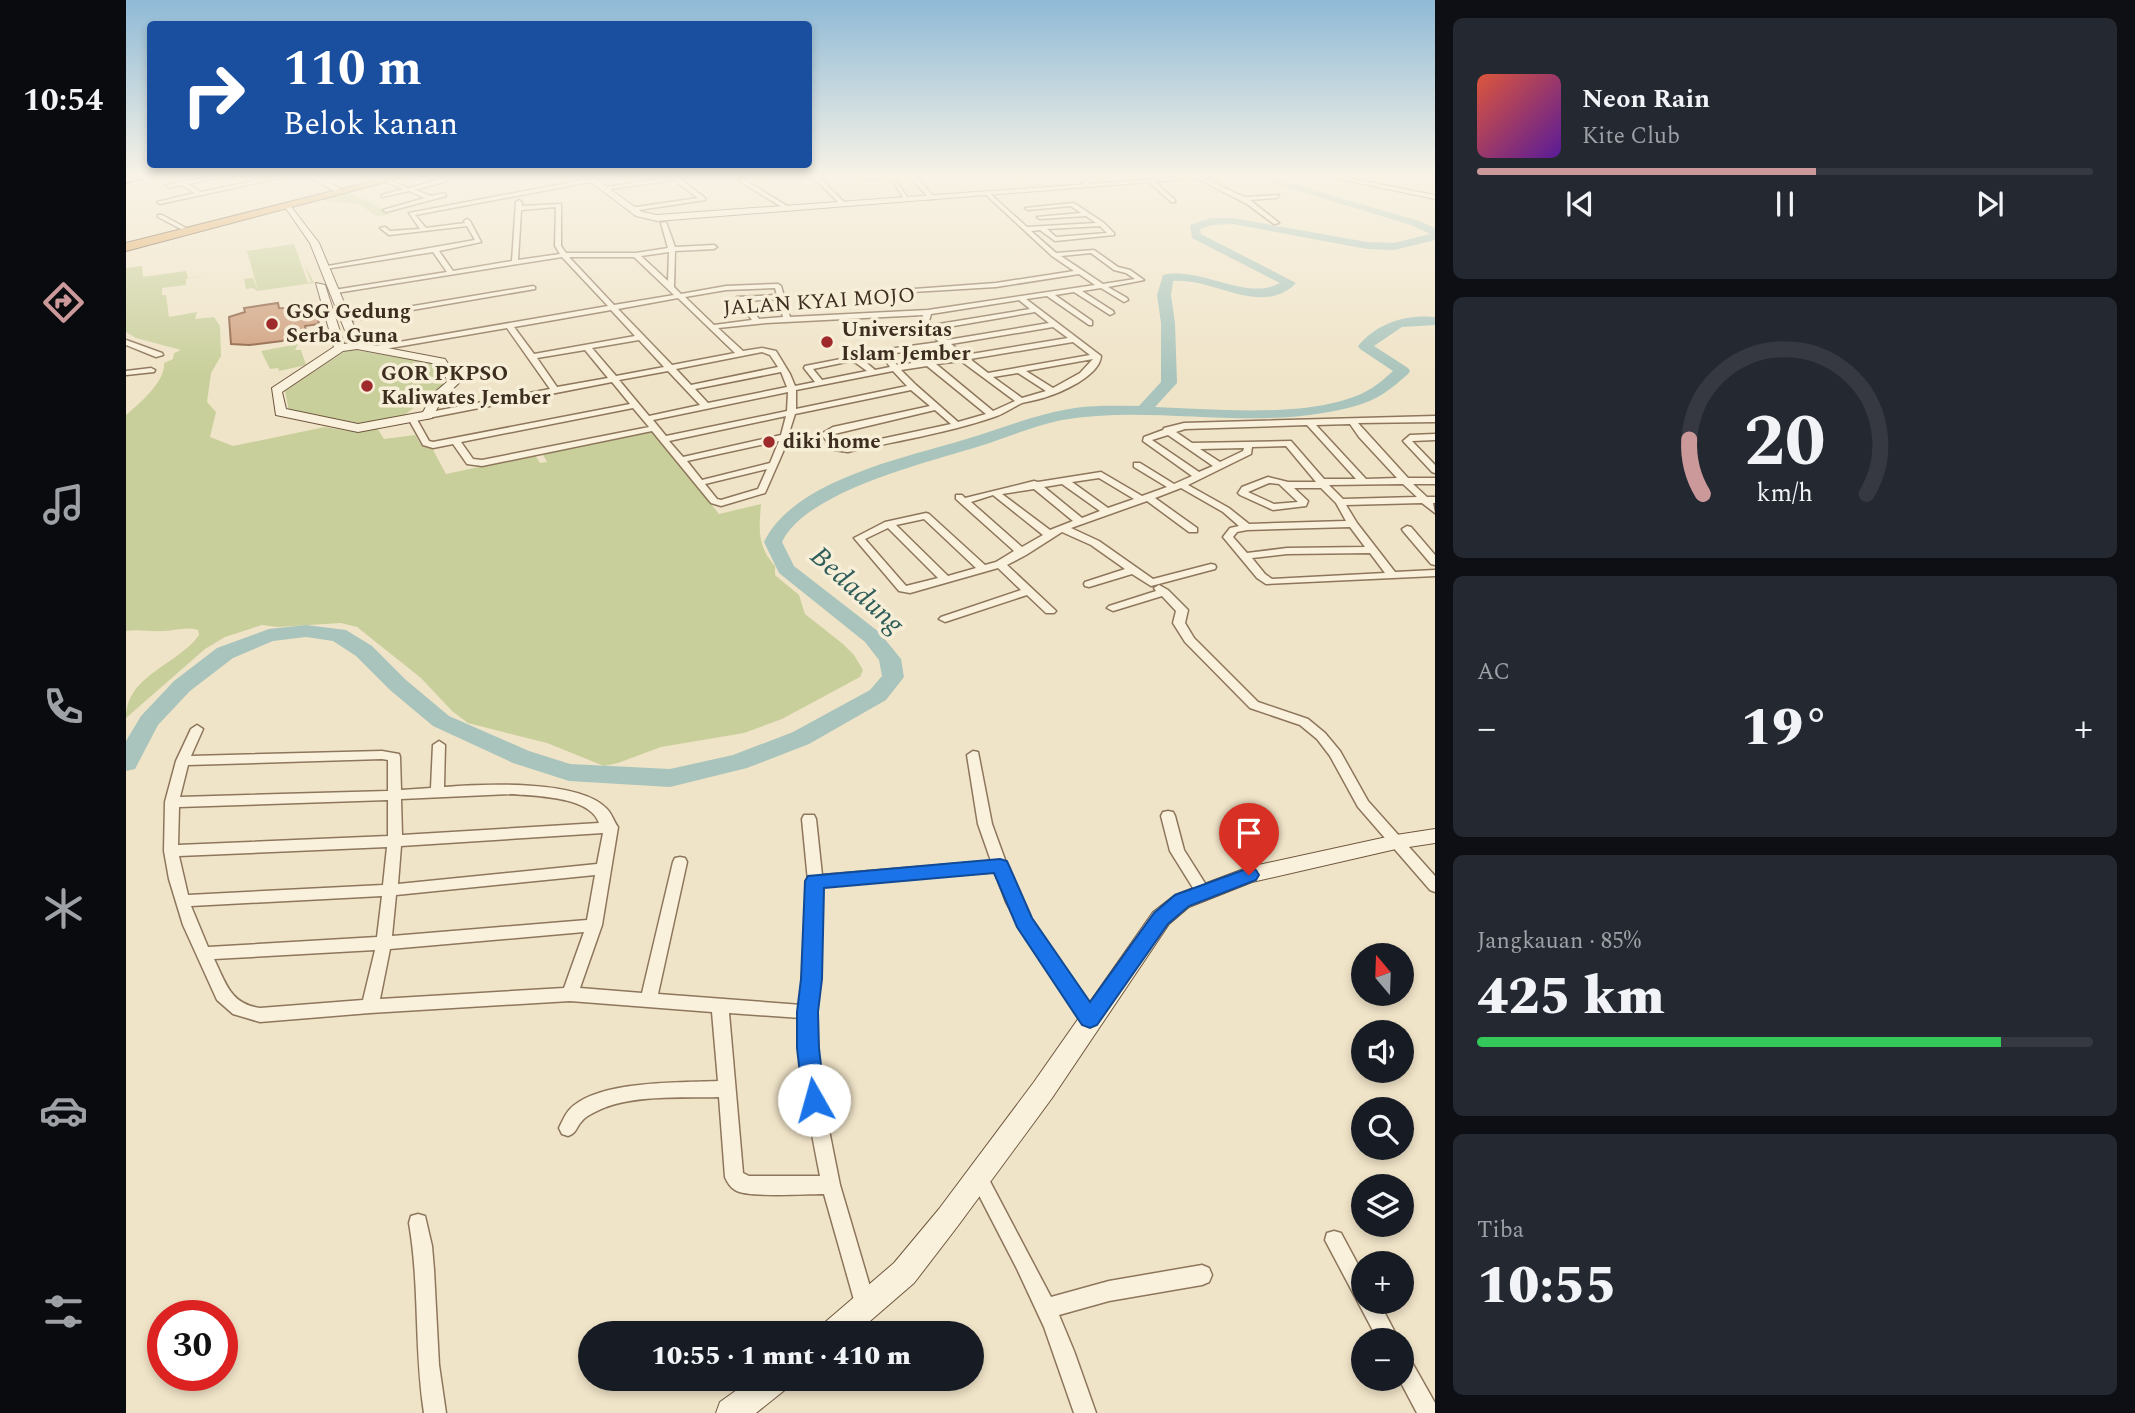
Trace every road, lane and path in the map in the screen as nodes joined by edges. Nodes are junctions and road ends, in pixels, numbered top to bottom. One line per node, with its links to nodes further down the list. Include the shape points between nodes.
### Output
1 (302, 243): 30 (street)
2 (314, 243): 15 (street)
3 (473, 243): 10 (street)
4 (517, 243): 14 (street)
5 (558, 243): 13 (street)
6 (670, 243): 9 (street)
7 (1041, 243): 12 (street)
8 (714, 247): 9 (street)
9 (672, 249): 11 (street); 20 (street)
10 (435, 250): 15 (street); 17 (street)
11 (636, 255): 13 (street); 20 (street)
12 (1054, 255): 16 (street); 18 (street, JALAN KYAI MOJO, via 1092,251 1141,280)
13 (567, 258): 14 (street); 31 (street)
14 (515, 263): 17 (street)
15 (325, 267): 22 (street)
16 (1078, 272): 18 (street); 23 (street, JALAN KYAI MOJO)
17 (451, 273): 22 (street)
18 (1100, 286): 21 (street, JALAN KYAI MOJO); 28 (street)
19 (534, 288): 36 (street)
20 (671, 288): 25 (street)
21 (1076, 290): 24 (street, JALAN KYAI MOJO); 34 (street)
22 (336, 291): 29 (street)
23 (914, 291)
24 (1049, 294): 27 (street, JALAN KYAI MOJO); 38 (street)
25 (679, 296): 26 (street, via 778,286); 31 (street); 41 (street)
26 (782, 297): 35 (street); 37 (street, via 740,299)
27 (1020, 298): 32 (street); 33 (street, JALAN KYAI MOJO)
28 (1124, 300)
29 (341, 303): 30 (street); 36 (street)
30 (329, 305): 49 (street)
31 (614, 307): 40 (street); 43 (street)
32 (1036, 310): 39 (street); 42 (street, JALAN KYAI MOJO)
33 (928, 312): 35 (street, JALAN KYAI MOJO); 42 (street, JALAN KYAI MOJO, via 925,321)
34 (1110, 313)
35 (787, 318): 37 (street, JALAN KYAI MOJO)
36 (348, 319): 47 (street)
37 (755, 319): 41 (street, JALAN KYAI MOJO)
38 (1089, 323)
39 (1056, 324): 44 (street); 46 (street, JALAN KYAI MOJO)
40 (509, 325): 50 (street); 54 (street)
41 (713, 327): 51 (street)
42 (929, 328): 46 (street, JALAN KYAI MOJO)
43 (641, 337): 48 (street); 57 (street)
44 (1075, 339): 53 (street); 55 (street)
45 (126, 342): 52 (street)
46 (945, 343): 55 (street, JALAN KYAI MOJO); 58 (street, JALAN KYAI MOJO, via 883,353)
47 (357, 346): 49 (street); 50 (street)
48 (587, 347): 54 (street); 65 (street)
49 (340, 348): 79 (street, via 276,391 281,412 358,428)
50 (373, 349): 77 (street, via 444,362 454,382 438,396)
51 (741, 354): 57 (street); 59 (street, via 768,350)
52 (159, 355)
53 (1097, 356): 60 (street); 71 (street, via 1091,369)
54 (531, 357): 70 (street)
55 (963, 358): 56 (street); 64 (street, JALAN KYAI MOJO)
56 (929, 363): 58 (street); 78 (street)
57 (671, 368): 65 (street); 68 (street)
58 (895, 368): 62 (street); 67 (street)
59 (782, 369): 68 (street); 69 (street)
60 (1018, 369): 64 (street); 71 (street)
61 (151, 370): 63 (street)
62 (873, 372): 66 (street); 66 (street, via 851,359 808,368)
63 (126, 373)
64 (985, 376): 72 (street, JALAN KYAI MOJO)
65 (613, 379): 70 (street); 73 (street)
66 (820, 383): 69 (street)
67 (913, 387): 75 (street); 76 (street)
68 (689, 388): 74 (street)
69 (792, 389): 74 (street); 76 (street)
70 (555, 390): 77 (street)
71 (1052, 392): 72 (street)
72 (1020, 401): 78 (street)
73 (635, 405): 80 (street); 92 (street)
74 (706, 406): 80 (street)
75 (937, 407): 85 (street); 85 (street, via 825,434 837,448 844,449)
76 (790, 411): 89 (street); 91 (street)
77 (428, 415): 79 (street)
78 (992, 415): 85 (street)
79 (412, 418): 92 (street, via 428,444)
80 (647, 419): 87 (street)
81 (1435, 419): 82 (street)
82 (1385, 420): 83 (street); 93 (street)
83 (1352, 421): 84 (street); 107 (street)
84 (1309, 422): 86 (street); 106 (street)
85 (955, 423)
86 (1278, 423): 88 (street); 94 (street)
87 (655, 428): 91 (street); 92 (street, via 482,463 470,462)
88 (1167, 430): 96 (street); 104 (street, via 1147,441)
89 (784, 437): 99 (street); 100 (street)
90 (1435, 437): 93 (street)
91 (664, 439): 99 (street)
92 (456, 441)
93 (1407, 441): 97 (street)
94 (1288, 443): 95 (street); 111 (street)
95 (1248, 445): 96 (street); 102 (street, via 1248,452)
96 (1190, 446): 102 (street)
97 (1420, 455): 98 (street); 103 (street)
98 (1435, 455)
99 (681, 460): 109 (street)
100 (772, 465): 109 (street); 109 (street, via 762,491 755,495 718,503)
101 (1137, 465): 113 (street)
102 (1219, 466): 104 (street)
103 (1435, 470)
104 (1199, 477): 113 (street)
105 (1063, 480): 110 (street); 115 (street, via 1101,475); 119 (street)
106 (1363, 481): 107 (street); 111 (street)
107 (1405, 481): 108 (street); 116 (street)
108 (1435, 481)
109 (700, 483)
110 (1034, 484): 114 (street); 120 (street)
111 (1323, 484): 112 (street); 117 (street)
112 (1286, 485): 112 (street, via 1303,504 1270,507 1243,491 1268,480)
113 (1178, 486): 115 (street); 123 (street, via 1226,510)
114 (994, 492): 127 (street); 129 (street, via 961,499)
115 (1145, 499): 119 (street); 126 (street)
116 (1431, 501): 117 (street); 118 (street)
117 (1340, 502): 122 (street)
118 (1435, 510)
119 (1107, 512): 120 (street)
120 (1080, 521): 124 (street)
121 (889, 524): 134 (street, via 929,517); 138 (street); 138 (street, via 859,540 903,589)
122 (1353, 524): 123 (street); 128 (street)
123 (1247, 527): 130 (street, via 1228,537)
124 (1062, 528): 127 (street); 135 (street, via 1095,543)
125 (1407, 529): 131 (street)
126 (1193, 530)
127 (1050, 535): 129 (street)
128 (1374, 550): 130 (street); 137 (street)
129 (1022, 553): 132 (street)
130 (1244, 556): 137 (street, via 1270,582)
131 (1435, 562)
132 (1000, 564): 134 (street); 141 (street)
133 (1211, 567): 139 (street)
134 (985, 570): 138 (street)
135 (1134, 570): 139 (street); 140 (street)
136 (1435, 573): 137 (street)
137 (1392, 575)
138 (946, 580)
139 (1151, 583): 142 (street)
140 (1089, 584)
141 (1028, 591): 144 (street); 145 (street)
142 (1164, 592): 143 (street); 158 (street, via 1182,610 1179,623 1189,640 1249,700 1261,709 1304,722 1321,736 1363,804)
143 (1113, 608)
144 (1050, 611)
145 (945, 619)
146 (197, 729): 149 (street)
147 (439, 745): 150 (street)
148 (973, 755): 161 (street, via 985,824)
149 (182, 761): 151 (street, via 389,756 396,760); 152 (street)
150 (437, 791): 151 (street); 155 (street, via 513,788 551,793 596,806)
151 (396, 796): 152 (street); 157 (street)
152 (172, 802): 159 (street)
153 (1168, 816): 166 (street, via 1177,851)
154 (809, 819): 163 (street)
155 (611, 827): 157 (street); 162 (street)
156 (1435, 836): 158 (street)
157 (395, 841): 159 (street); 165 (street)
158 (1396, 842): 164 (street); 166 (street, via 1249,875)
159 (171, 852): 167 (street)
160 (680, 862): 172 (street)
161 (1000, 866): 163 (street); 176 (street, via 1023,921)
162 (605, 869): 165 (street); 168 (street)
163 (815, 881): 175 (street)
164 (1435, 886)
165 (391, 890): 167 (street); 169 (street)
166 (1203, 892): 176 (street, via 1161,918)
167 (182, 901): 170 (street)
168 (594, 925): 169 (street); 171 (street)
169 (384, 943): 170 (street); 173 (street)
170 (206, 953): 173 (street, via 223,995 243,1013)
171 (570, 994): 172 (street); 173 (street)
172 (648, 1002): 174 (street)
173 (370, 1006)
174 (720, 1007): 175 (street); 177 (street)
175 (807, 1012): 180 (street, via 814,1100)
176 (1090, 1019): 179 (street)
177 (727, 1089): 178 (street, via 607,1100 576,1115); 180 (street, via 736,1181)
178 (568, 1128)
179 (978, 1176): 185 (street, via 904,1273); 186 (street)
180 (831, 1185): 185 (street)
181 (418, 1223): 190 (street, via 424,1250 428,1363)
182 (1334, 1240): 183 (street)
183 (1351, 1271)
184 (1202, 1275): 186 (street, via 1109,1291)
185 (866, 1307): 187 (street)
186 (1047, 1308): 192 (street)
187 (849, 1321)
188 (1414, 1386): 193 (street)
189 (760, 1391): 191 (street)
190 (435, 1413)
191 (731, 1413)
192 (1085, 1413)
193 (1429, 1413)

